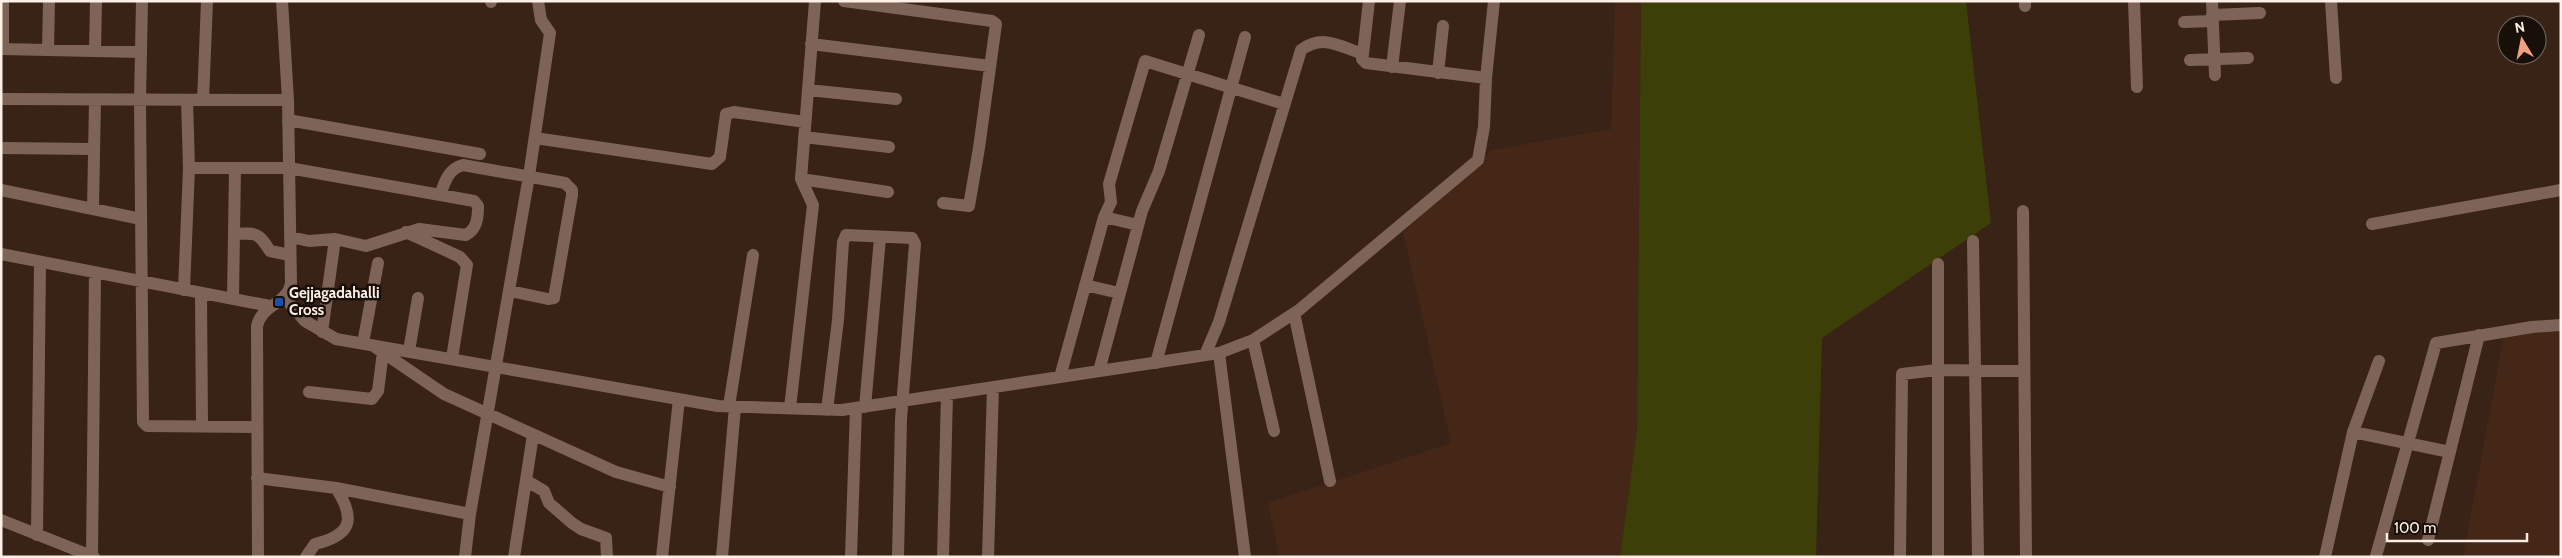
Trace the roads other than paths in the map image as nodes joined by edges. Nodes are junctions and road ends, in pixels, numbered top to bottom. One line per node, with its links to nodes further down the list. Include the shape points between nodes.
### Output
1 (3, 1): 23 (street)
2 (49, 1): 24 (street)
3 (96, 1): 25 (street)
4 (142, 1): 26 (street)
5 (207, 1): 45 (street)
6 (282, 1): 46 (street)
7 (538, 1): 52 (street, via 540,20 550,33)
8 (815, 1): 22 (street)
9 (844, 1): 31 (street, via 992,21 996,29)
10 (1369, 1): 27 (street)
11 (1400, 1): 32 (street)
12 (1494, 1): 36 (street)
13 (2134, 1): 39 (street)
14 (2212, 1): 17 (street)
15 (2331, 1): 37 (street)
16 (2260, 13): 17 (street)
17 (2212, 18): 18 (street); 30 (street)
18 (2184, 22)
19 (1443, 26): 33 (street)
20 (1198, 35): 34 (street)
21 (1245, 37): 38 (street)
22 (811, 44): 31 (street); 40 (street)
23 (2, 49): 24 (street)
24 (48, 50): 25 (street)
25 (95, 51): 26 (street)
26 (141, 52): 47 (street)
27 (1362, 54): 32 (street, via 1366,63); 48 (street, via 1324,41 1312,42 1301,50)
28 (2248, 58): 30 (street)
29 (2190, 60): 30 (street)
30 (2215, 60): 35 (street)
31 (990, 66): 66 (street, via 969,206)
32 (1392, 67): 33 (street)
33 (1438, 73): 36 (street)
34 (1187, 74): 38 (street); 69 (street, via 1145,61 1110,184 1111,202); 72 (street, via 1159,171)
35 (2215, 75)
36 (1486, 78): 96 (street, via 1484,127 1478,160)
37 (2336, 78)
38 (1232, 86): 48 (street); 108 (street)
39 (2136, 86)
40 (808, 90): 42 (street); 50 (street)
41 (1, 99): 43 (street)
42 (896, 99)
43 (95, 100): 47 (street); 55 (street)
44 (187, 100): 45 (street); 47 (street); 57 (street)
45 (203, 100): 46 (street)
46 (288, 100): 49 (street)
47 (140, 101): 70 (street)
48 (1284, 104): 105 (street, via 1219,322)
49 (288, 120): 56 (street); 59 (street)
50 (805, 122): 51 (street); 52 (street, via 734,112 726,114 720,157 712,164)
51 (804, 137): 53 (street); 61 (street)
52 (535, 138): 60 (street)
53 (889, 147)
54 (1, 148): 55 (street)
55 (94, 149): 67 (street)
56 (480, 154)
57 (188, 168): 58 (street); 88 (street)
58 (235, 168): 59 (street); 74 (street)
59 (289, 168): 65 (street); 75 (street)
60 (529, 176): 65 (street, via 463,165 448,175); 89 (street); 89 (street, via 569,186 572,190 570,204 554,298 548,300)
61 (801, 178): 64 (street); 122 (street, via 813,205)
62 (1, 190): 67 (street)
63 (2561, 190): 71 (street)
64 (888, 192)
65 (440, 194): 73 (street, via 477,203 476,223 470,232 459,236 428,229)
66 (943, 203)
67 (93, 209): 70 (street)
68 (2023, 211): 113 (street)
69 (1104, 217): 72 (street); 87 (street)
70 (141, 219): 86 (street)
71 (2372, 224)
72 (1138, 225): 91 (street)
73 (406, 232): 77 (street, via 366,246); 106 (street, via 460,257 467,265)
74 (234, 234): 80 (street, via 256,234 270,251); 94 (street)
75 (290, 237): 77 (street, via 309,241); 80 (street)
76 (880, 238): 119 (street, via 912,238 916,244); 121 (street); 123 (street, via 852,234 846,235 843,242)
77 (335, 239): 98 (street)
78 (1973, 241): 111 (street)
79 (1, 254): 82 (street)
80 (290, 255): 92 (street, via 291,284)
81 (753, 255): 120 (street)
82 (40, 262): 85 (street); 139 (street)
83 (378, 263): 101 (street)
84 (1938, 264): 110 (street)
85 (95, 273): 86 (street); 141 (street)
86 (141, 282): 88 (street); 125 (street, via 143,422 147,426)
87 (1086, 285): 91 (street); 114 (street)
88 (184, 290): 90 (street)
89 (510, 291): 109 (street)
90 (200, 293): 94 (street); 125 (street)
91 (1119, 293): 112 (street)
92 (285, 298): 95 (street); 98 (street, via 305,321)
93 (418, 298): 102 (street)
94 (233, 299): 95 (street)
95 (270, 306): 126 (street, via 257,326)
96 (1294, 313): 100 (street); 134 (street)
97 (2561, 325): 99 (street)
98 (322, 332): 101 (street, via 336,339)
99 (2479, 335): 130 (street, via 2436,343); 131 (street)
100 (1253, 340): 104 (street); 127 (street)
101 (367, 343): 102 (street); 103 (street)
102 (409, 350): 106 (street)
103 (383, 352): 116 (street, via 378,391 372,399); 124 (street, via 444,394)
104 (1219, 353): 105 (street); 154 (street)
105 (1205, 355): 108 (street)
106 (452, 358): 109 (street)
107 (2378, 360): 128 (street)
108 (1156, 363): 112 (street)
109 (497, 366): 118 (street); 124 (street)
110 (1937, 370): 111 (street); 155 (street, via 1902,374); 156 (street)
111 (1974, 370): 113 (street); 157 (street)
112 (1099, 371): 114 (street)
113 (2023, 371): 158 (street)
114 (1060, 377): 115 (street)
115 (993, 387): 117 (street); 153 (street)
116 (309, 392)
117 (946, 394): 119 (street); 152 (street)
118 (679, 399): 120 (street); 135 (street)
119 (904, 401): 121 (street); 151 (street)
120 (732, 406): 122 (street); 149 (street)
121 (860, 407): 123 (street); 150 (street)
122 (790, 408): 123 (street)
123 (827, 410)
124 (488, 414): 129 (street); 137 (street)
125 (202, 425): 126 (street)
126 (257, 427): 132 (street)
127 (1274, 431)
128 (2353, 432): 130 (street); 159 (street)
129 (533, 435): 133 (street); 135 (street, via 616,472)
130 (2407, 442): 131 (street); 142 (street)
131 (2450, 452): 140 (street)
132 (257, 478): 136 (street); 143 (street)
133 (527, 481): 146 (street); 147 (street, via 544,491 549,503 572,523 606,538)
134 (1330, 481)
135 (670, 487): 148 (street)
136 (336, 488): 137 (street); 144 (street, via 345,506 345,529 334,539 316,544)
137 (470, 514): 145 (street)
138 (1, 520): 139 (street)
139 (38, 534): 141 (street)
140 (2428, 540)
141 (93, 556)
142 (2376, 556)
143 (258, 557)
144 (306, 557)
145 (465, 557)
146 (514, 557)
147 (607, 557)
148 (662, 557)
149 (722, 557)
150 (851, 557)
151 (898, 557)
152 (944, 557)
153 (988, 557)
154 (1245, 557)
155 (1900, 557)
156 (1938, 557)
157 (1978, 557)
158 (2026, 557)
159 (2326, 557)

